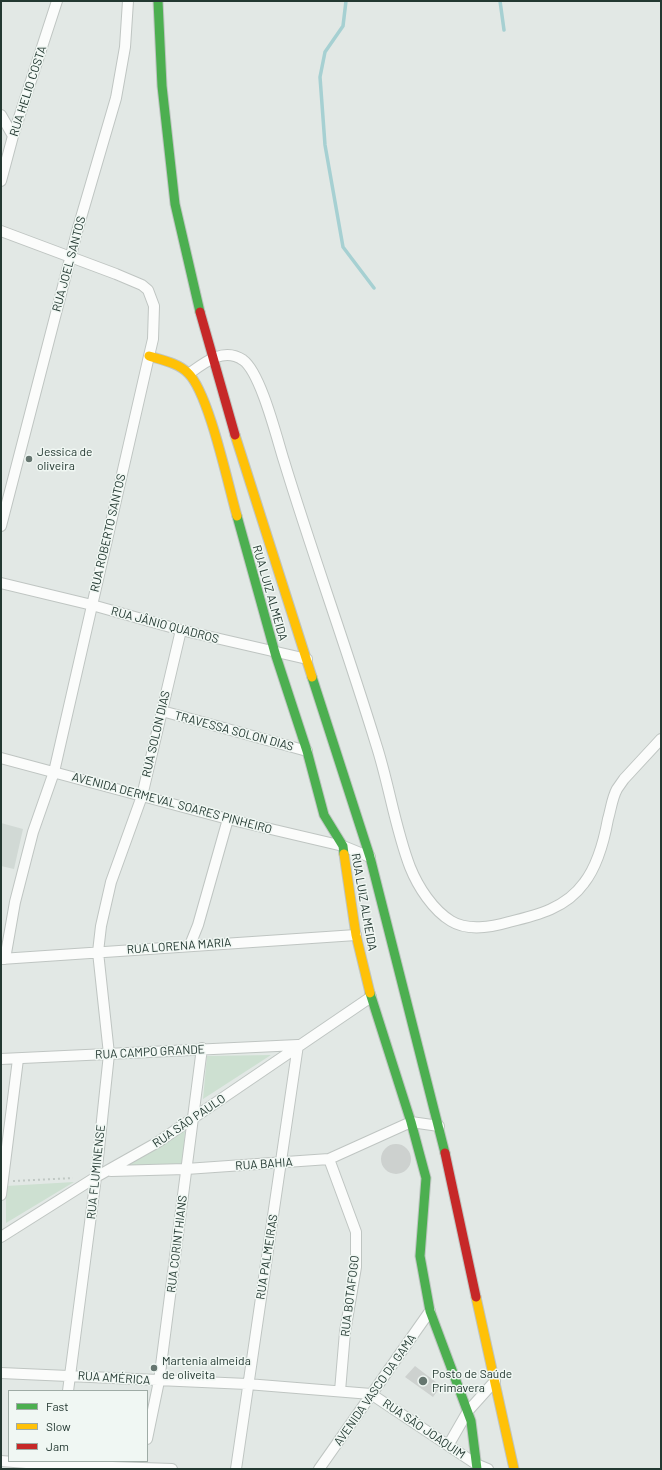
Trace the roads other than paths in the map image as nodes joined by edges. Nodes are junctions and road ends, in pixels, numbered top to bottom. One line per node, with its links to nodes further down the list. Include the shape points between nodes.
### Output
1 (58, 1): 5 (street, RUA HELIO COSTA)
2 (128, 1): 8 (street, RUA JOEL SANTOS, via 116,98)
3 (158, 1): 10 (main road, via 162,86 175,204)
4 (1, 114): 5 (street)
5 (13, 136): 6 (street, RUA HELIO COSTA)
6 (1, 181)
7 (1, 231): 8 (street)
8 (71, 257): 9 (street, RUA ROBERTO SANTOS, via 142,285 151,294 154,314); 12 (street, RUA JOEL SANTOS)
9 (149, 356): 11 (main road); 14 (street, RUA ROBERTO SANTOS)
10 (212, 358): 11 (street); 17 (main road); 19 (street, via 226,356 244,361 258,383 376,744 410,868 426,895 445,917 462,926 502,924 549,910 572,897 586,881 597,860 617,789)
11 (190, 373): 16 (main road, RUA LUIZ ALMEIDA, via 206,407)
12 (1, 526)
13 (1, 583): 14 (street, RUA JÂNIO QUADROS)
14 (92, 605): 15 (street, RUA JÂNIO QUADROS); 22 (street, RUA ROBERTO SANTOS)
15 (181, 630): 16 (street, RUA JÂNIO QUADROS); 18 (street, RUA SOLON DIAS)
16 (275, 653): 17 (street, RUA JÂNIO QUADROS); 20 (main road, RUA LUIZ ALMEIDA)
17 (307, 659): 26 (main road)
18 (162, 711): 20 (street, TRAVESSA SOLON DIAS); 23 (street, RUA SOLON DIAS)
19 (661, 739)
20 (307, 750): 25 (main road, RUA LUIZ ALMEIDA, via 324,815)
21 (1, 758): 22 (street, AVENIDA DERMEVAL SOARES PINHEIRO)
22 (54, 772): 23 (street, AVENIDA DERMEVAL SOARES PINHEIRO); 30 (street, RUA ROBERTO SANTOS, via 29,846)
23 (142, 796): 24 (street, AVENIDA DERMEVAL SOARES PINHEIRO); 29 (street, RUA SOLON DIAS, via 107,898)
24 (228, 819): 25 (street, AVENIDA DERMEVAL SOARES PINHEIRO); 28 (street)
25 (342, 846): 26 (street, AVENIDA DERMEVAL SOARES PINHEIRO); 27 (main road, RUA LUIZ ALMEIDA)
26 (370, 857): 39 (main road)
27 (356, 935): 28 (street, RUA LORENA MARIA); 31 (main road, RUA LUIZ ALMEIDA)
28 (190, 945): 29 (street, RUA LORENA MARIA)
29 (98, 952): 30 (street, RUA LORENA MARIA); 34 (street, RUA FLUMINENSE)
30 (3, 959)
31 (371, 997): 32 (street, RUA SÃO PAULO); 38 (main road, RUA LUIZ ALMEIDA)
32 (298, 1045): 33 (street, RUA CAMPO GRANDE); 37 (street, RUA SÃO PAULO); 41 (street, RUA PALMEIRAS)
33 (202, 1048): 34 (street, RUA CAMPO GRANDE); 37 (street, RUA CORINTHIANS)
34 (109, 1054): 36 (street, RUA CAMPO GRANDE); 44 (street, RUA FLUMINENSE)
35 (1, 1059): 36 (street, RUA CAMPO GRANDE)
36 (18, 1059): 45 (street)
37 (192, 1118): 42 (street, RUA CORINTHIANS); 43 (street, RUA SÃO PAULO)
38 (412, 1122): 39 (street); 40 (street, RUA BAHIA); 48 (main road, RUA LUIZ ALMEIDA, via 426,1178 420,1256)
39 (440, 1126): 52 (main road)
40 (329, 1159): 41 (street, RUA BAHIA); 55 (street, RUA BOTAFOGO, via 356,1232 356,1267 345,1332)
41 (282, 1162): 42 (street, RUA BAHIA); 53 (street, RUA PALMEIRAS)
42 (186, 1169): 43 (street, RUA BAHIA); 51 (street, RUA CORINTHIANS)
43 (108, 1172): 44 (street, RUA SÃO PAULO)
44 (96, 1177): 47 (street, RUA SÃO PAULO); 50 (street, RUA FLUMINENSE)
45 (2, 1181): 46 (street)
46 (1, 1195)
47 (1, 1237)
48 (430, 1311): 56 (street, AVENIDA VASCO DA GAMA); 57 (main road, RUA LUIZ ALMEIDA)
49 (1, 1373): 50 (street, RUA AMÉRICA)
50 (71, 1375): 51 (street, RUA AMÉRICA); 54 (street, RUA FLUMINENSE)
51 (159, 1381): 53 (street, RUA AMÉRICA); 58 (street, RUA CORINTHIANS)
52 (495, 1381): 57 (street); 68 (main road)
53 (247, 1384): 55 (street, RUA AMÉRICA); 65 (street, RUA PALMEIRAS)
54 (68, 1390)
55 (340, 1391): 56 (street, RUA AMÉRICA)
56 (371, 1394): 59 (street, RUA SÃO JOAQUIM); 66 (street, AVENIDA VASCO DA GAMA)
57 (468, 1410): 59 (street); 63 (main road, RUA LUIZ ALMEIDA)
58 (148, 1434)
59 (449, 1444): 63 (street, RUA SÃO JOAQUIM)
60 (1, 1462): 61 (street)
61 (52, 1465): 62 (street)
62 (142, 1466): 64 (street)
63 (477, 1467): 67 (street, RUA SÃO JOAQUIM)
64 (172, 1469)
65 (236, 1469)
66 (319, 1469)
67 (488, 1469)
68 (514, 1469)

